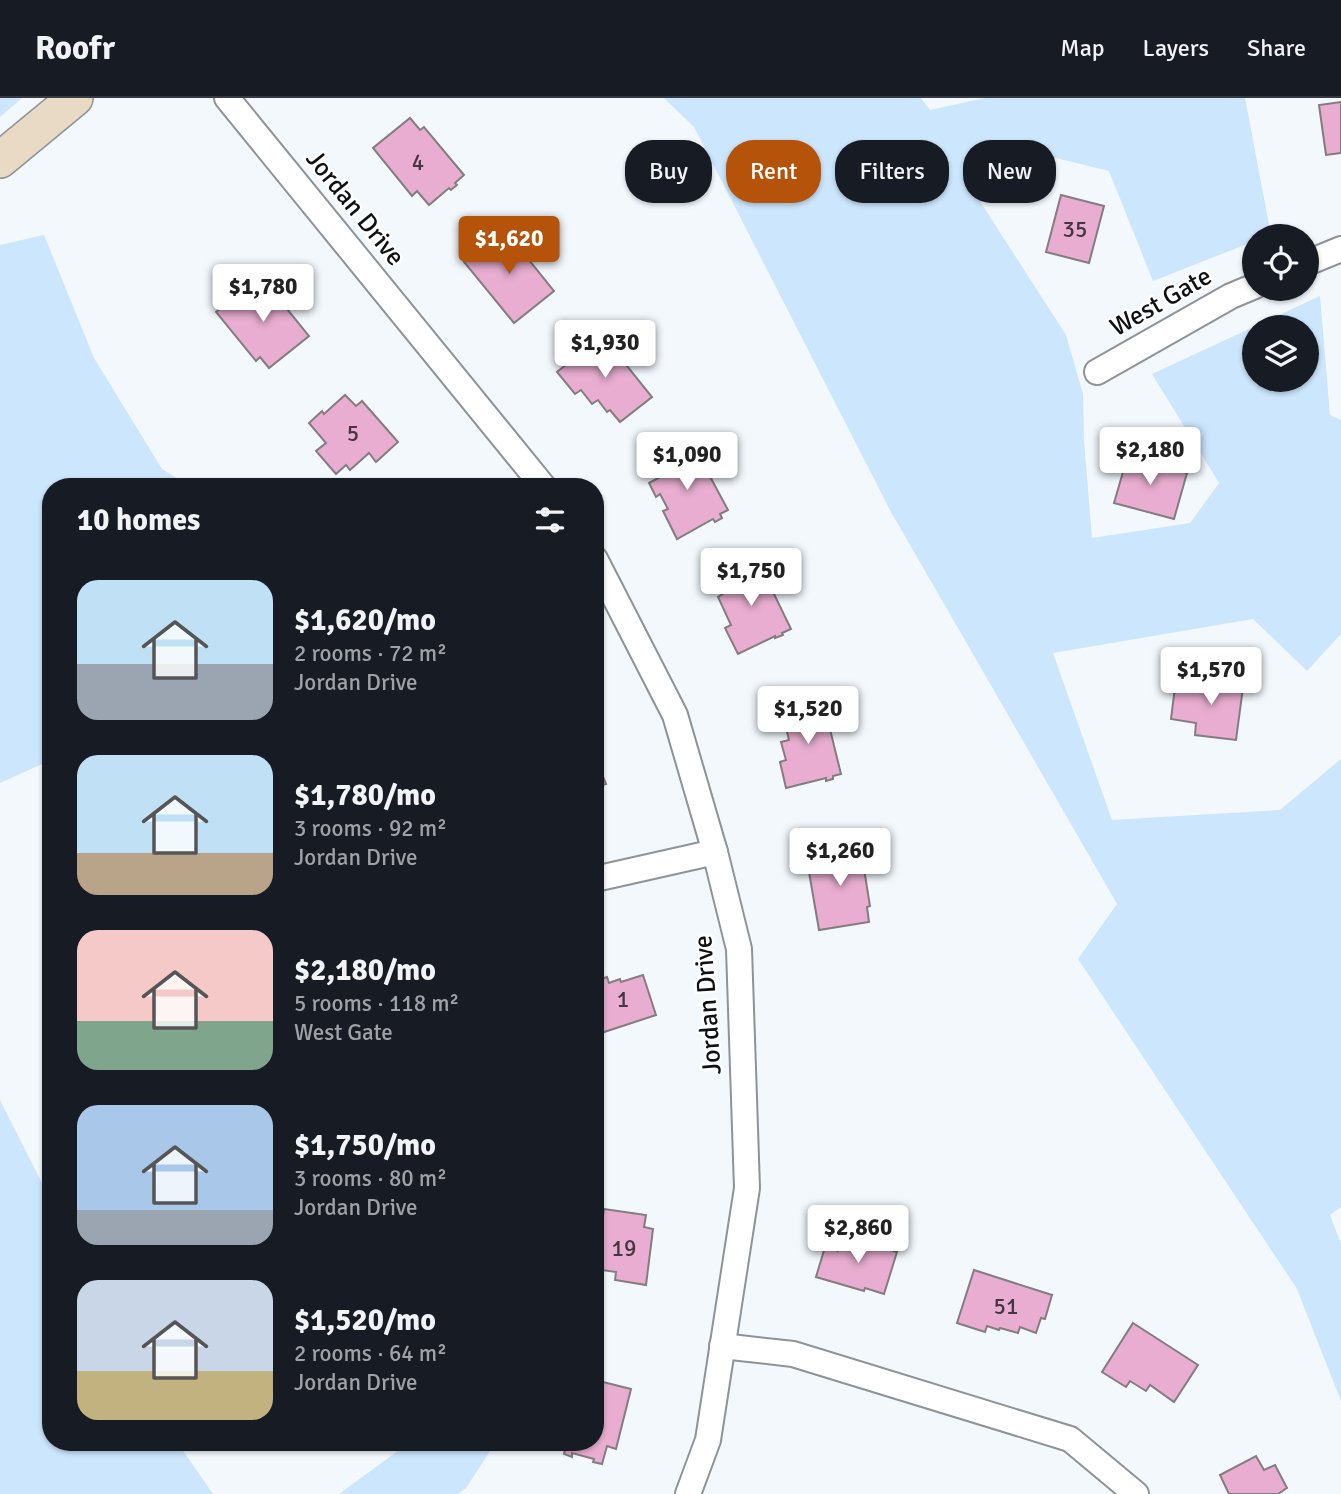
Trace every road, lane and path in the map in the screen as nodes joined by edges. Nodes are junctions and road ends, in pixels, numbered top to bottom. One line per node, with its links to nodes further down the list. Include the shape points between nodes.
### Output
1 (75, 98): 3 (main road)
2 (227, 98): 8 (street, Jordan Drive)
3 (0, 160)
4 (1341, 249): 5 (street)
5 (1319, 258)
6 (1242, 291): 7 (street, West Gate)
7 (1097, 372)
8 (536, 478)
9 (604, 577): 10 (street, Jordan Drive, via 674,715)
10 (715, 852): 11 (street); 12 (street, Jordan Drive, via 739,949 747,1188)
11 (604, 877)
12 (722, 1346): 13 (street, Jordan Drive, via 708,1440); 14 (street, via 793,1354 1070,1439)
13 (688, 1494)
14 (1136, 1494)

